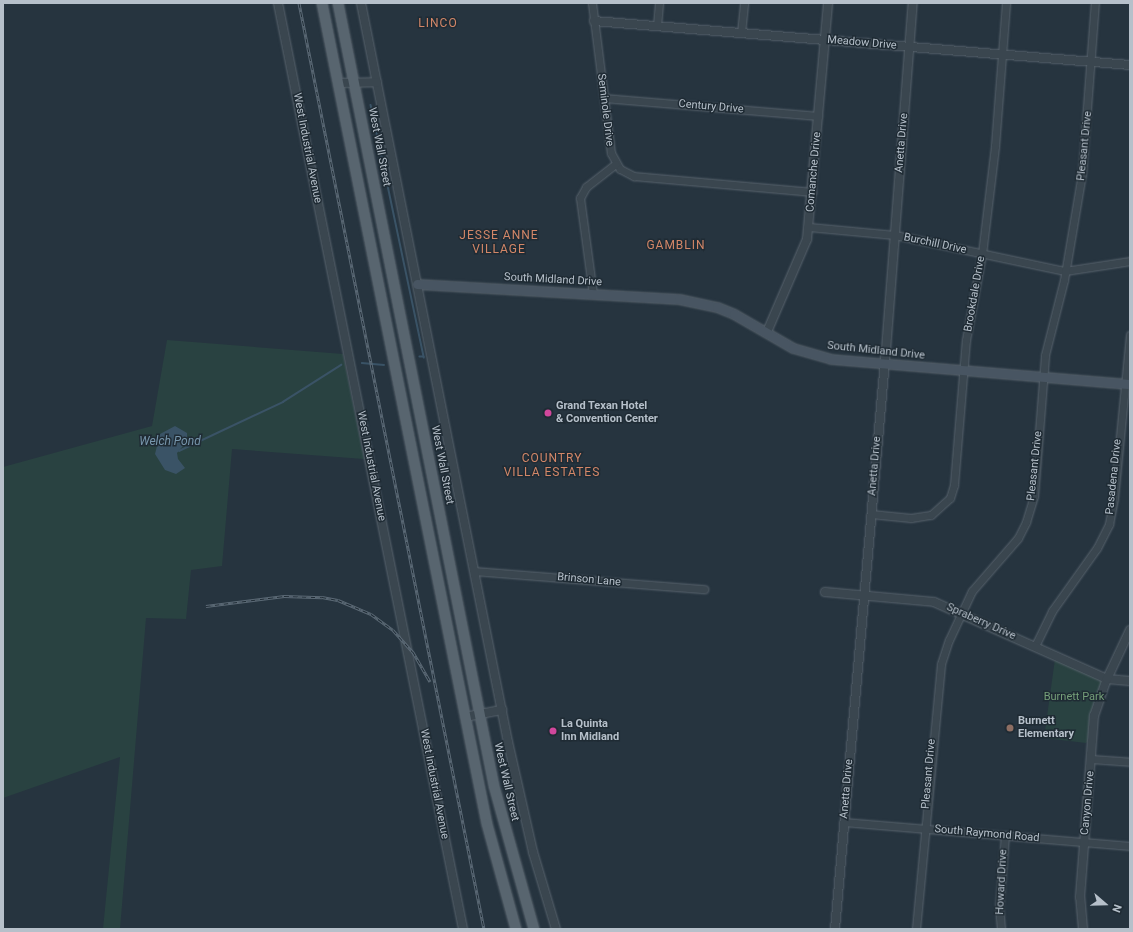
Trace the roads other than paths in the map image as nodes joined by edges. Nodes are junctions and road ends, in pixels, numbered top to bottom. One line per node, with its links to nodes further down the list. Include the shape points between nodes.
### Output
1 (278, 3): 60 (street, West Industrial Avenue)
2 (322, 3): 21 (main road)
3 (338, 3): 22 (main road, West Wall Street)
4 (361, 3): 20 (street, West Wall Street)
5 (592, 3): 12 (street, Seminole Drive)
6 (659, 3): 13 (street)
7 (744, 3): 14 (street)
8 (828, 3): 15 (street, Comanche Drive)
9 (913, 3): 16 (street, Anetta Drive)
10 (1006, 3): 17 (street, Brookdale Drive)
11 (1095, 3): 18 (street, Pleasant Drive)
12 (594, 21): 13 (street, Meadow Drive); 23 (street, Seminole Drive)
13 (658, 26): 14 (street, Meadow Drive)
14 (741, 33): 15 (street, Meadow Drive)
15 (825, 40): 16 (street, Meadow Drive); 24 (street, Comanche Drive)
16 (910, 47): 17 (street, Meadow Drive); 28 (street, Anetta Drive)
17 (1003, 55): 18 (street, Meadow Drive); 29 (street, Brookdale Drive, via 995,153)
18 (1092, 62): 19 (street, Meadow Drive); 31 (street, Pleasant Drive, via 1082,174)
19 (1130, 65)
20 (377, 82): 22 (street); 32 (street, West Wall Street)
21 (338, 83): 22 (street); 52 (main road)
22 (354, 83): 51 (main road, West Wall Street)
23 (604, 98): 24 (street, Century Drive); 25 (street, Seminole Drive, via 611,154)
24 (818, 116): 26 (street, Comanche Drive)
25 (615, 164): 26 (street, via 623,172 634,176); 33 (street, via 586,187 580,198)
26 (812, 192): 27 (street, Comanche Drive)
27 (809, 227): 28 (street, Burchill Drive); 34 (street, Comanche Drive, via 807,239)
28 (895, 235): 29 (street, Burchill Drive); 36 (street, Anetta Drive)
29 (982, 254): 31 (street, Burchill Drive); 37 (street, Brookdale Drive)
30 (1130, 261): 31 (street, Burchill Drive)
31 (1065, 271): 38 (street, Pleasant Drive, via 1045,355)
32 (417, 284): 33 (main road, South Midland Drive); 41 (street, West Wall Street)
33 (593, 294): 34 (main road, South Midland Drive, via 699,302 734,314)
34 (767, 332): 36 (main road, South Midland Drive, via 793,348 814,356)
35 (1130, 335): 39 (street, Pasadena Drive)
36 (884, 364): 37 (main road, South Midland Drive); 40 (street, Anetta Drive)
37 (963, 371): 38 (main road, South Midland Drive); 40 (street, Brookdale Drive, via 954,485 950,498 931,515 911,518)
38 (1043, 377): 39 (main road, South Midland Drive); 45 (street, Pleasant Drive, via 1034,494 1030,513 1018,538 977,583)
39 (1127, 384): 47 (street, Pasadena Drive, via 1109,524 1097,548 1052,611)
40 (871, 514): 44 (street, Anetta Drive)
41 (474, 571): 42 (street, Brinson Lane); 50 (street, West Wall Street)
42 (704, 589)
43 (825, 592): 44 (street, Spraberry Drive)
44 (863, 594): 45 (street, Spraberry Drive, via 926,600); 55 (street, Anetta Drive)
45 (961, 612): 47 (street, Spraberry Drive); 56 (street, Pleasant Drive, via 946,647 938,678)
46 (1130, 630): 48 (street, Canyon Drive)
47 (1035, 646): 48 (street, Spraberry Drive)
48 (1107, 679): 49 (street, Spraberry Drive); 53 (street, Canyon Drive, via 1094,716)
49 (1130, 681)
50 (502, 710): 51 (street); 63 (street, West Wall Street, via 533,852)
51 (478, 714): 52 (street); 62 (main road, West Wall Street, via 506,834)
52 (465, 717): 61 (main road, via 487,824)
53 (1091, 759): 54 (street); 58 (street, Canyon Drive)
54 (1130, 762)
55 (844, 822): 56 (street, South Raymond Road); 64 (street, Anetta Drive)
56 (924, 828): 57 (street, South Raymond Road); 65 (street, Pleasant Drive)
57 (1005, 835): 58 (street, South Raymond Road); 66 (street, Howard Drive, via 999,908)
58 (1084, 842): 59 (street, South Raymond Road); 67 (street, Canyon Drive, via 1080,897)
59 (1130, 846)
60 (463, 929)
61 (516, 929)
62 (534, 929)
63 (556, 929)
64 (835, 929)
65 (916, 929)
66 (1002, 929)
67 (1083, 929)

